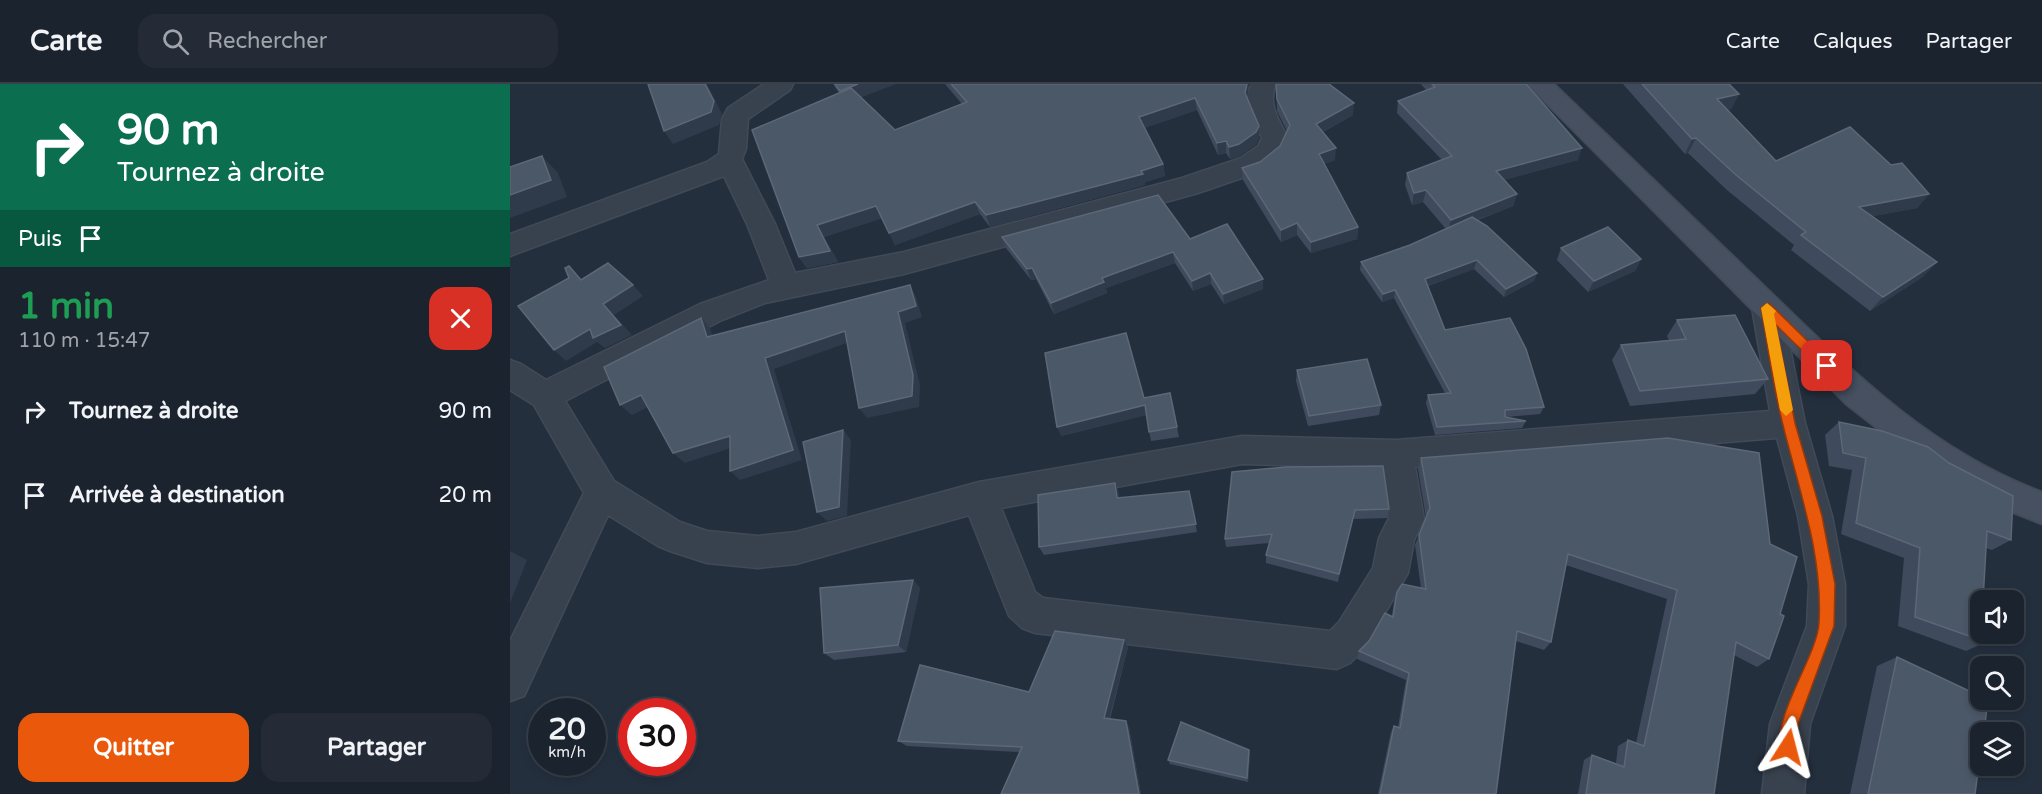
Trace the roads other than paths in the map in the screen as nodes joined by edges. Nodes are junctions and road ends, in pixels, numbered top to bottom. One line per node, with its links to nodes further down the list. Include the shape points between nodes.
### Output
1 (782, 84): 4 (street, via 737,114)
2 (1264, 84): 6 (street, via 1260,106 1275,138 1269,151 1251,165 1188,186 904,263)
3 (1539, 84): 7 (main road)
4 (729, 159): 5 (street, via 716,169); 6 (street)
5 (510, 245)
6 (786, 286): 9 (street, via 711,312)
7 (1767, 308): 10 (street); 14 (main road, via 1857,395 1946,463)
8 (510, 373): 9 (street)
9 (545, 396): 12 (street)
10 (1789, 423): 11 (street); 16 (street, via 1815,516 1827,584 1826,626 1790,724)
11 (1396, 454): 13 (street, via 1242,450); 13 (street, via 1407,519 1397,538 1390,573 1352,635 1337,650 1035,615 1022,604)
12 (602, 492): 13 (street, via 670,535 707,547 758,552 796,548); 15 (street)
13 (979, 497)
14 (2042, 508)
15 (510, 682)
16 (1783, 794)

